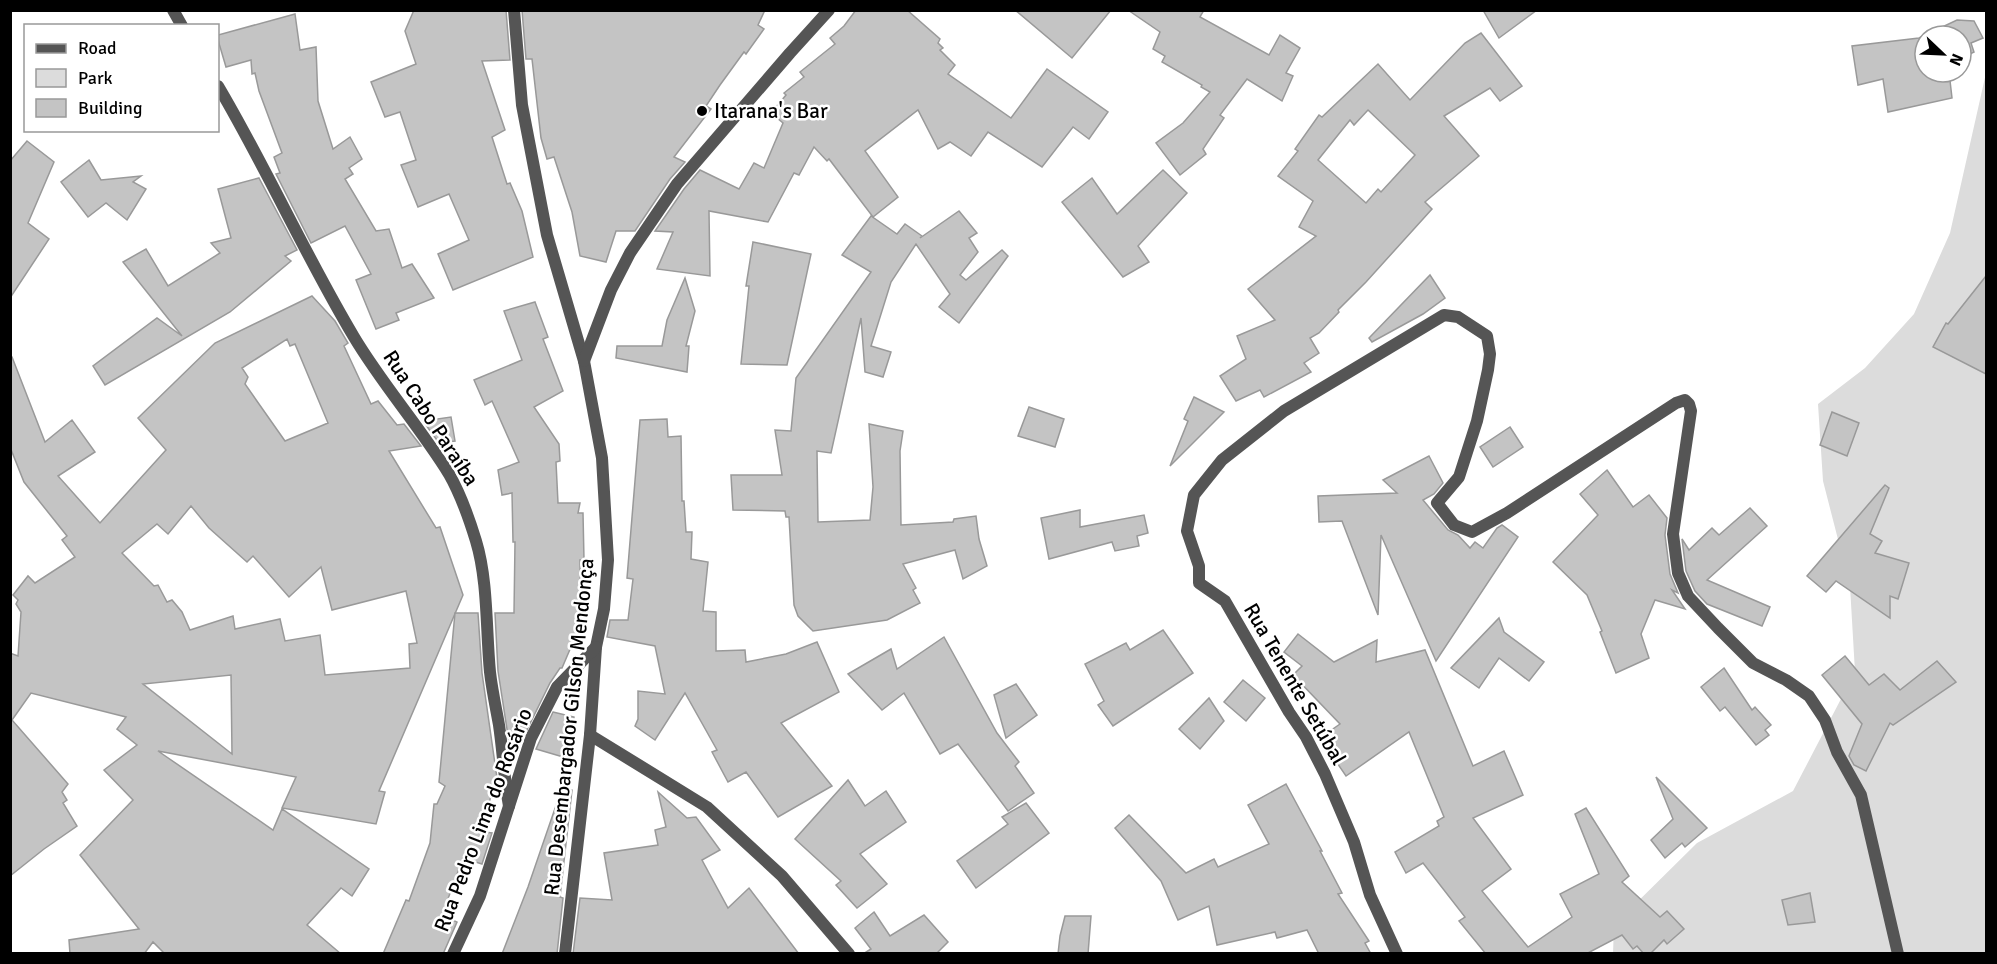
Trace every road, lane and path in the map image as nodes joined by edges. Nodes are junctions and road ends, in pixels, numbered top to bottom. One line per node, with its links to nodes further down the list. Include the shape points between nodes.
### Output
1 (173, 10): 4 (street)
2 (514, 10): 6 (street, Rua Desembargador Gilson Mendonça, via 522,105 548,234)
3 (829, 10): 6 (street, via 677,184 630,253)
4 (181, 24)
5 (219, 88): 9 (street, Rua Cabo Paraíba, via 355,339 449,475 466,509 482,578 490,673)
6 (584, 361): 7 (street, Rua Desembargador Gilson Mendonça, via 603,458 608,560)
7 (596, 647): 8 (street, Rua Desembargador Gilson Mendonça); 9 (street, Rua Pedro Lima do Rosário, via 557,687 531,738)
8 (590, 735): 11 (street, Rua Desembargador Gilson Mendonça); 12 (street, via 707,807 782,876)
9 (509, 806): 10 (street, Rua Pedro Lima do Rosário, via 480,896)
10 (453, 954)
11 (565, 954)
12 (849, 954)
13 (1397, 954): 14 (street, Rua Tenente Setúbal, via 1370,895 1354,842 1325,774 1225,601 1199,583 1199,566 1187,531 1194,495 1222,460 1284,411 1444,315 1458,317 1487,336 1490,354 1477,421 1459,477 1437,503 1454,525 1472,532 1676,403 1685,400 1689,404 1672,534 1678,573 1688,596 1718,628 1753,663 1809,696 1825,720 1837,752 1861,795)
14 (1898, 954)

